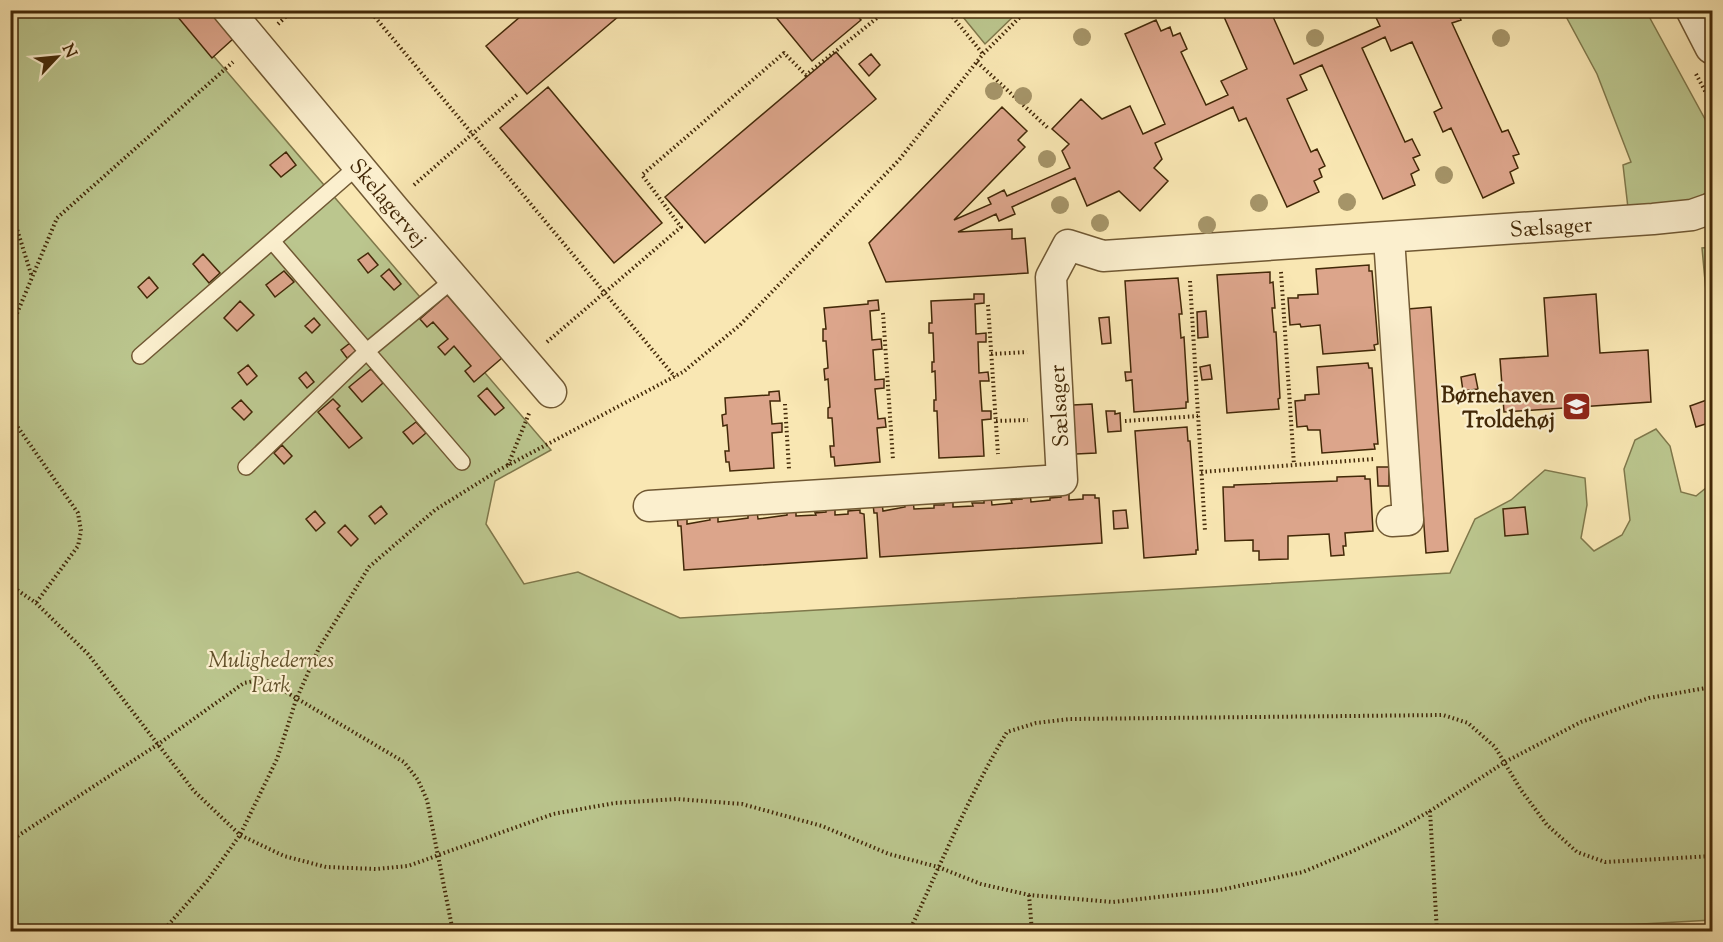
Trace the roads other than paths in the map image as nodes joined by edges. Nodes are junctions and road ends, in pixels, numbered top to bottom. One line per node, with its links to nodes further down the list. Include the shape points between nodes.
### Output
1 (228, 10): 4 (street, Skelagervej)
2 (1693, 10): 3 (street)
3 (1713, 47)
4 (358, 166): 7 (lane); 8 (street, Skelagervej)
5 (1713, 208): 6 (street, Sælsager, via 1692,215 1653,219)
6 (1389, 238): 14 (street, Sælsager, via 1103,256 1068,245 1051,277 1062,480); 15 (street, via 1408,520)
7 (272, 241): 9 (lane); 10 (lane)
8 (454, 279): 9 (lane); 11 (street, Skelagervej)
9 (367, 351): 12 (lane); 13 (lane)
10 (140, 356)
11 (551, 392)
12 (462, 462)
13 (246, 467)
14 (649, 506)
15 (1392, 521)

